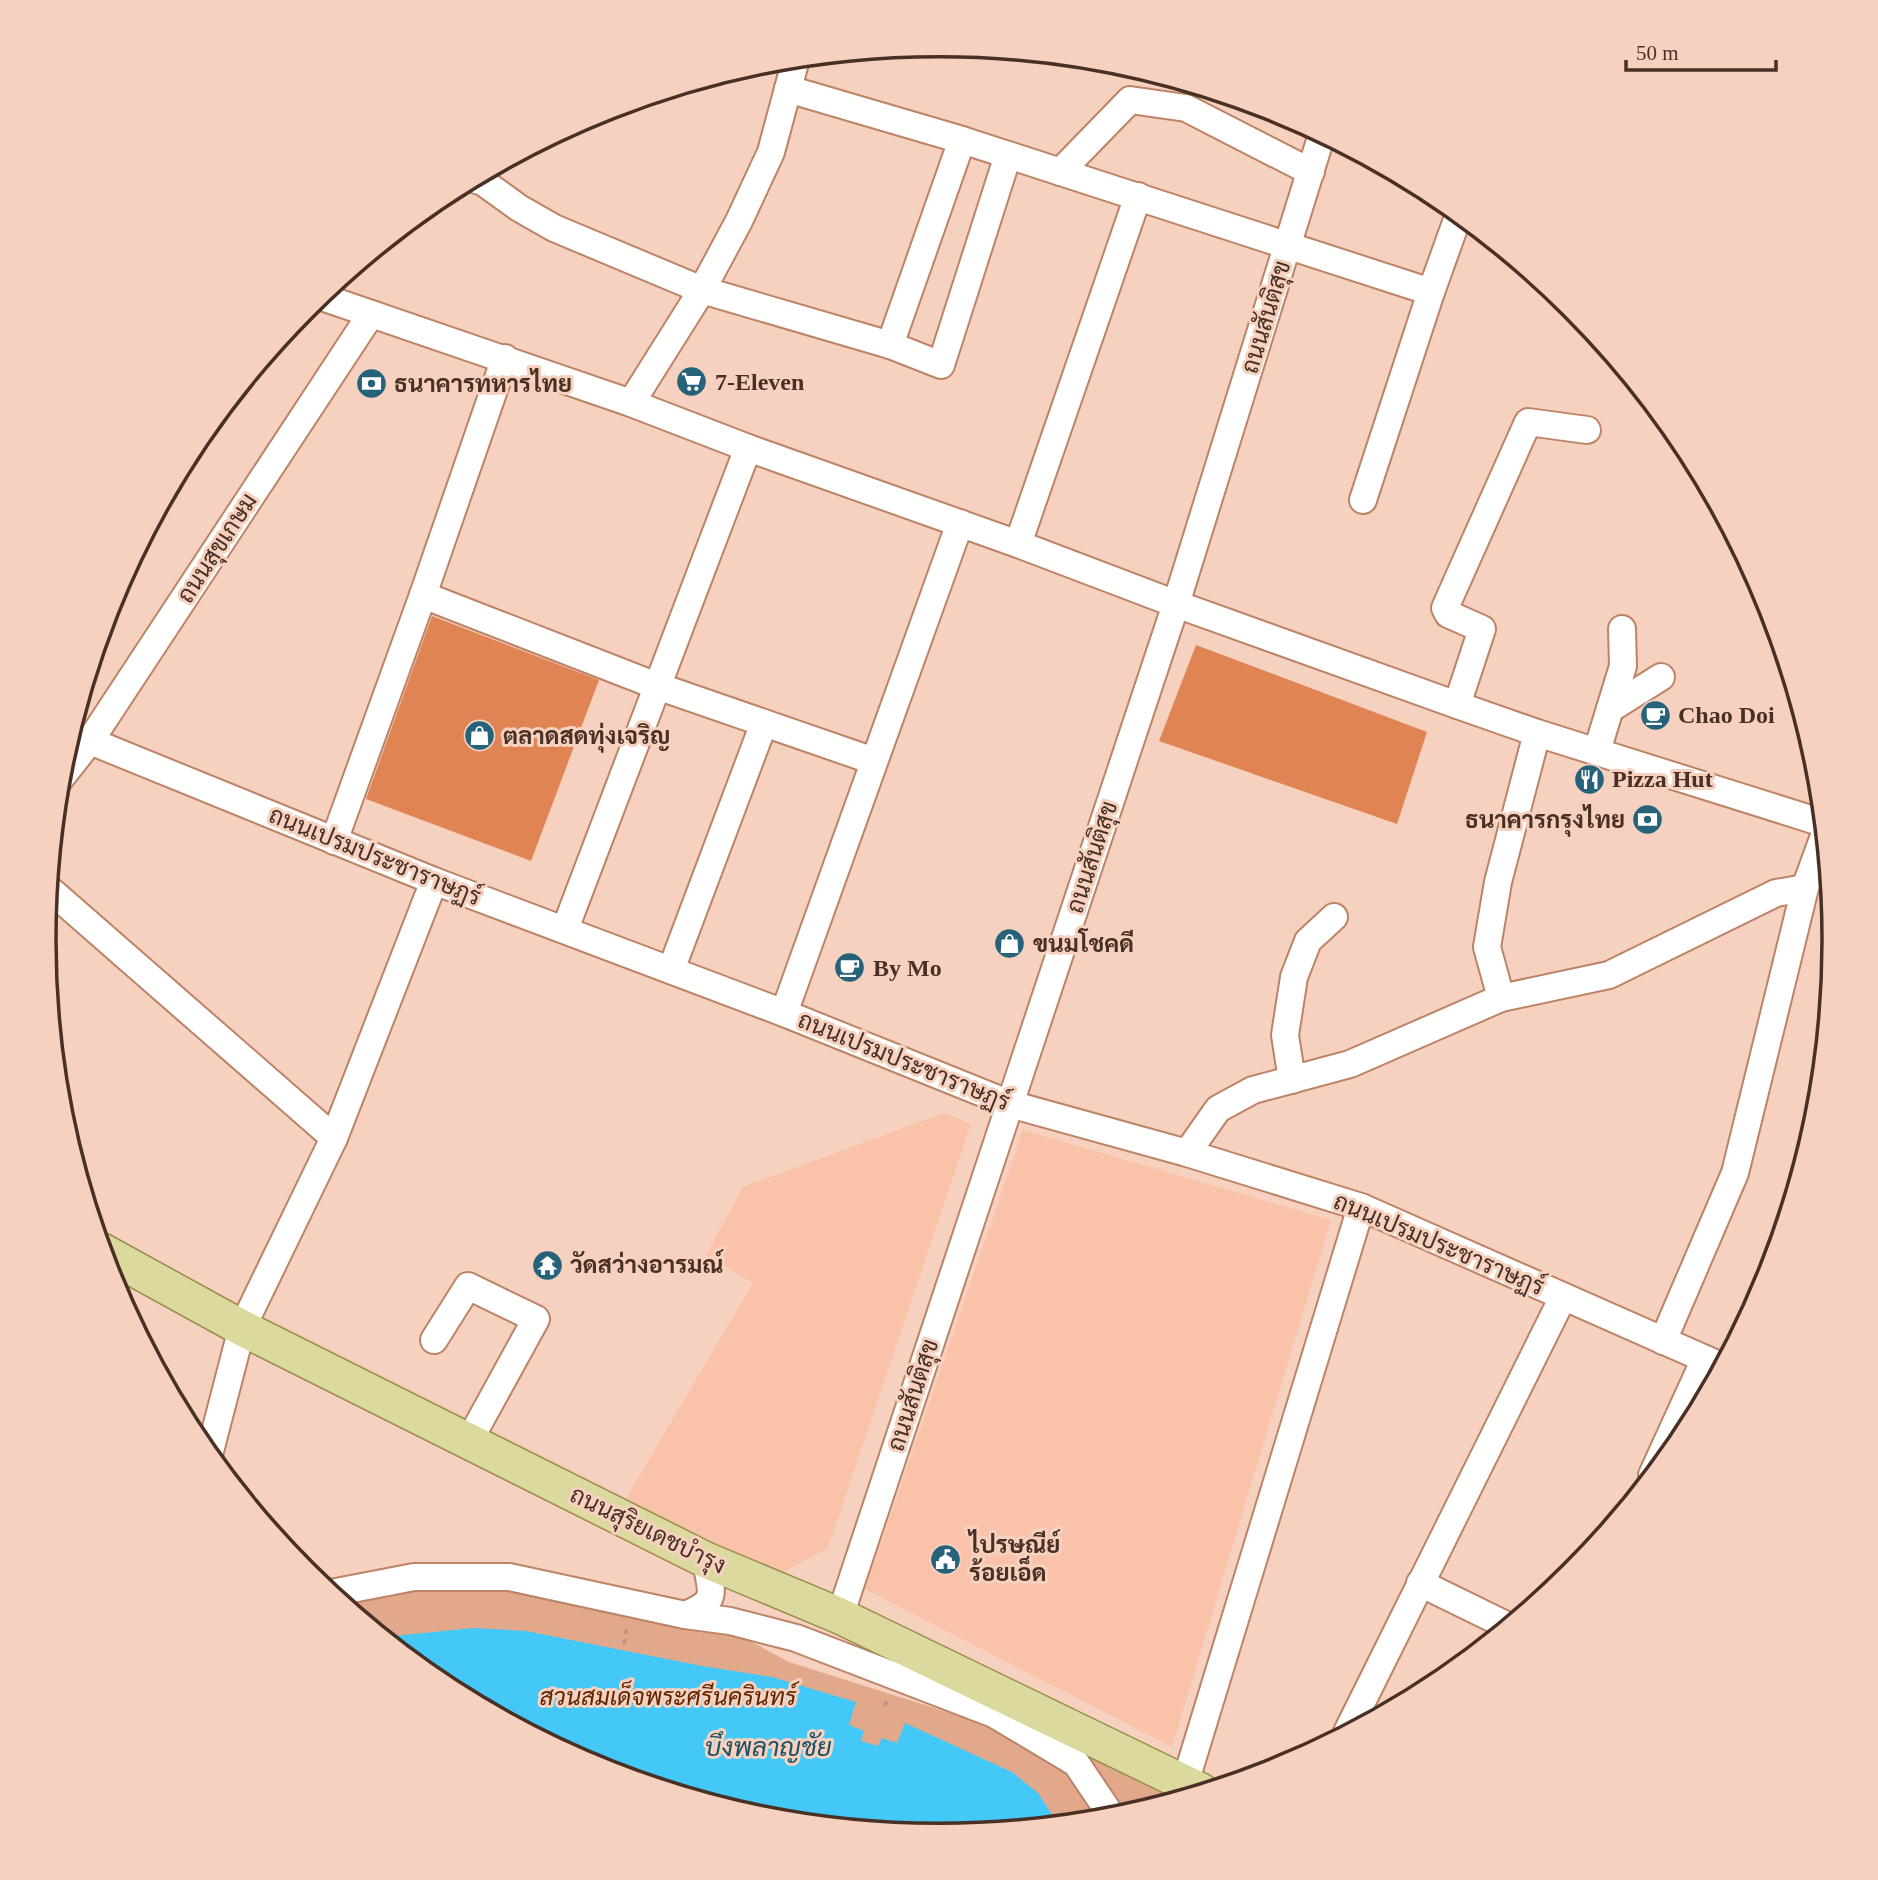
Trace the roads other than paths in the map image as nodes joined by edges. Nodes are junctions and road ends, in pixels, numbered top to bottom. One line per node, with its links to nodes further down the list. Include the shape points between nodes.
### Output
1 (793, 70): 2 (street)
2 (788, 89): 3 (street); 12 (street, via 771,152)
3 (962, 140): 5 (street); 16 (street)
4 (1319, 143): 7 (street, ถนนสันติสุข)
5 (1008, 155): 6 (street); 16 (street, via 941,365)
6 (1060, 172): 7 (street, via 1130,100 1186,108); 9 (street)
7 (1311, 172): 11 (street, ถนนสันติสุข)
8 (485, 183): 12 (street, via 554,228)
9 (1138, 196): 11 (street); 23 (street)
10 (1455, 224): 13 (street)
11 (1289, 246): 13 (street); 25 (street, ถนนสันติสุข)
12 (702, 290): 16 (street); 18 (street)
13 (1431, 292): 21 (street)
14 (331, 300): 15 (street)
15 (371, 314): 17 (street); 33 (street, ถนนสุขเกษม)
16 (890, 345)
17 (505, 358): 18 (street); 24 (street)
18 (631, 403): 20 (street)
19 (1587, 430): 29 (street, via 1528,422 1445,608 1448,614 1482,629)
20 (748, 448): 22 (street); 28 (street)
21 (1363, 500)
22 (960, 523): 23 (street); 36 (street)
23 (1018, 544): 25 (street)
24 (423, 595): 28 (street); 38 (street)
25 (1176, 604): 29 (street); 49 (street, ถนนสันติสุข)
26 (1622, 629): 30 (street, via 1623,666)
27 (1661, 677): 30 (street)
28 (657, 686): 31 (street); 44 (street)
29 (1457, 705): 32 (street)
30 (1610, 709): 34 (street)
31 (764, 723): 36 (street); 45 (street)
32 (1537, 733): 34 (street); 46 (street, via 1498,883 1487,947)
33 (90, 741): 35 (street, ถนนสุขเกษม); 38 (street, ถนนเปรมประชาราษฏร์)
34 (1597, 751): 37 (street)
35 (75, 760)
36 (874, 761): 47 (street)
37 (1813, 820)
38 (334, 841): 40 (street, ถนนเปรมประชาราษฏร์)
39 (1817, 855): 41 (street)
40 (434, 881): 44 (street, ถนนเปรมประชาราษฏร์); 50 (street)
41 (1805, 888): 46 (street, via 1776,893 1609,975); 57 (street, via 1735,1173)
42 (57, 897): 50 (street)
43 (1334, 916): 48 (street, via 1308,941 1294,977 1285,1035)
44 (565, 929): 45 (street, ถนนเปรมประชาราษฏร์)
45 (671, 970): 47 (street, ถนนเปรมประชาราษฏร์)
46 (1501, 998): 48 (street, via 1350,1065)
47 (784, 1013): 49 (street, ถนนเปรมประชาราษฏร์)
48 (1293, 1080): 51 (street, via 1253,1090 1218,1109)
49 (1010, 1104): 51 (street, ถนนเปรมประชาราษฏร์); 66 (street, ถนนสันติสุข)
50 (334, 1138): 55 (street)
51 (1187, 1153): 52 (street, ถนนเปรมประชาราษฏร์)
52 (1362, 1207): 54 (street, ถนนเปรมประชาราษฏร์); 69 (street)
53 (116, 1259): 55 (main road, ถนนสุริยเดชบำรุง)
54 (1563, 1297): 57 (street, ถนนเปรมประชาราษฏร์); 63 (street)
55 (242, 1328): 60 (main road, ถนนสุริยเดชบำรุง); 61 (street)
56 (434, 1340): 60 (street, via 468,1286 536,1318)
57 (1663, 1340): 58 (street, ถนนเปรมประชาราษฏร์)
58 (1713, 1363): 59 (street)
59 (1694, 1397)
60 (469, 1441): 62 (main road, ถนนสุริยเดชบำรุง)
61 (212, 1442)
62 (706, 1560): 65 (street, via 711,1595 705,1606); 66 (main road, ถนนสุริยเดชบำรุง)
63 (1420, 1583): 67 (street); 68 (street)
64 (343, 1591): 65 (street, via 414,1577 509,1577)
65 (685, 1615): 71 (street, via 730,1620 796,1638 994,1714 1076,1763)
66 (840, 1616): 70 (main road, ถนนสุริยเดชบำรุง)
67 (1500, 1622)
68 (1362, 1715)
69 (1194, 1785)
70 (1191, 1786)
71 (1106, 1807)

